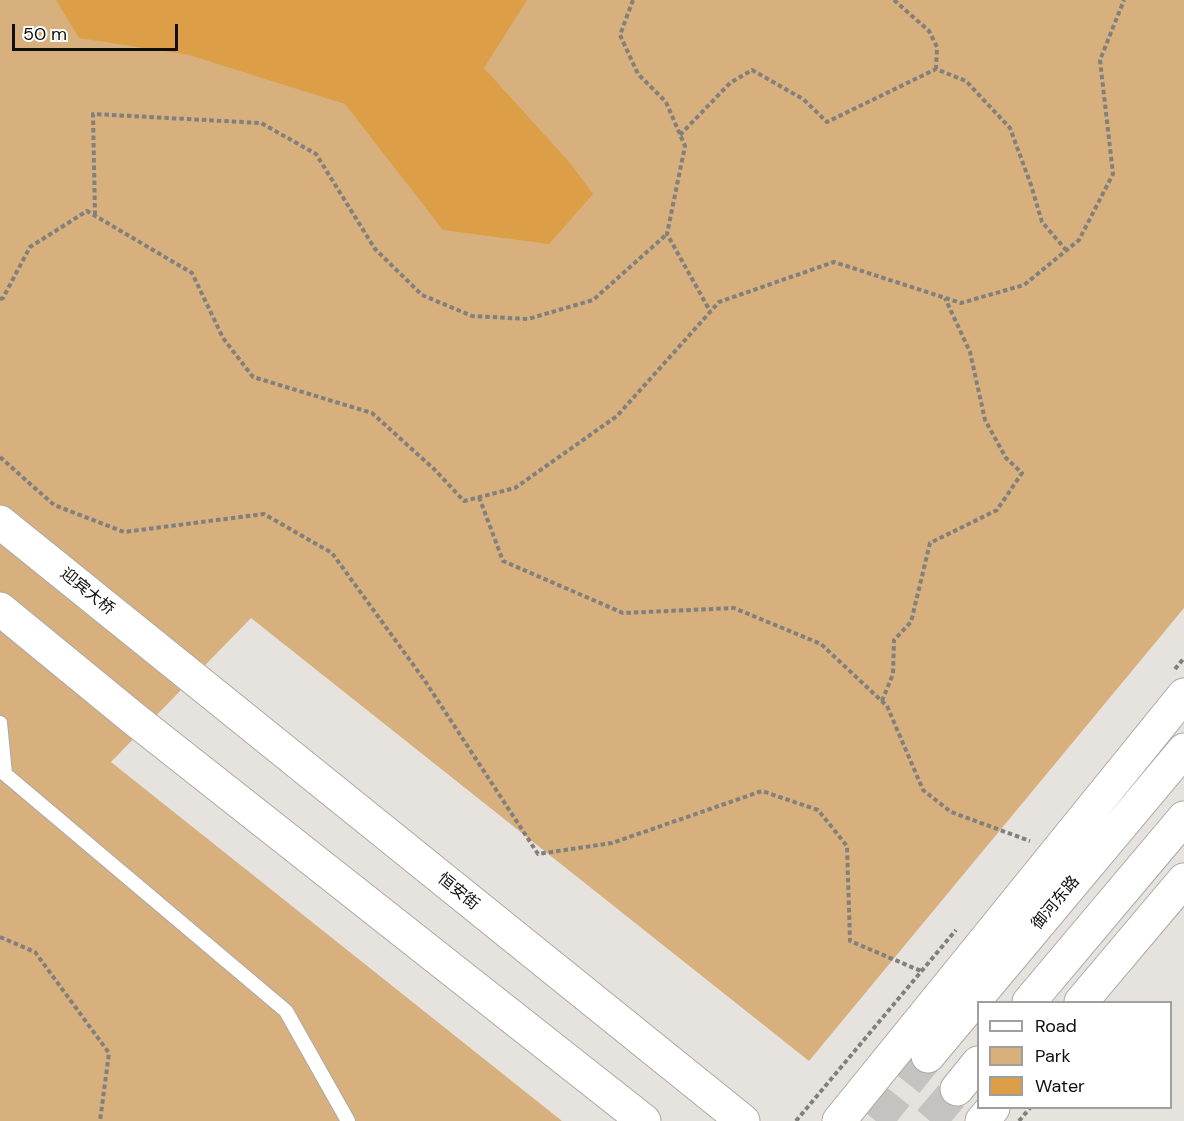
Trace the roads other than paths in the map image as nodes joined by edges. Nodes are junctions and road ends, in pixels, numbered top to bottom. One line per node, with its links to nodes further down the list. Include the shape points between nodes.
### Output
1 (0, 522): 3 (main road, 迎宾大桥)
2 (0, 609): 16 (main road)
3 (173, 662): 17 (main road, 恒安街)
4 (1184, 695): 18 (main road)
5 (0, 723): 15 (lane, via 5,774 286,1011)
6 (1184, 750): 11 (main road, 御河东路)
7 (1184, 818): 9 (main road)
8 (1184, 880): 10 (main road)
9 (1030, 1001)
10 (1082, 1001)
11 (928, 1056)
12 (977, 1064): 13 (main road)
13 (957, 1089)
14 (991, 1109): 19 (main road)
15 (348, 1121)
16 (645, 1121)
17 (743, 1121)
18 (839, 1121)
19 (982, 1121)

